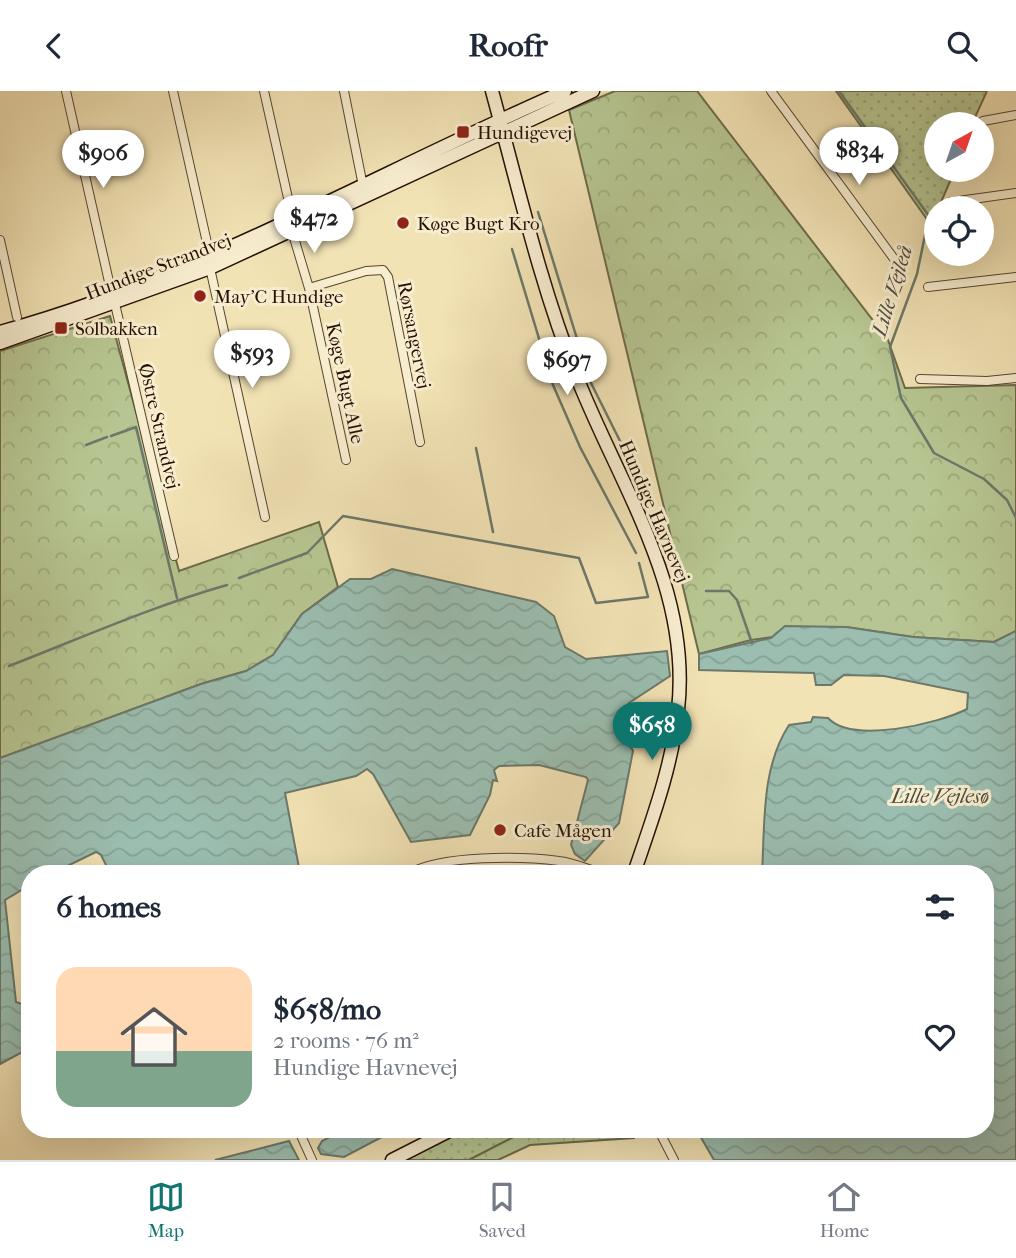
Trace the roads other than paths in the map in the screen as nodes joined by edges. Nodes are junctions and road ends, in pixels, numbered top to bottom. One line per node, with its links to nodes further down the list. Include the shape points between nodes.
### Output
1 (66, 91): 23 (street, Østre Strandvej)
2 (173, 91): 18 (street)
3 (264, 91): 15 (street)
4 (344, 91): 12 (street)
5 (492, 91): 11 (main road)
6 (565, 91): 11 (main road, Hundige Strandvej)
7 (593, 91): 11 (main road, Hundige Strandvej)
8 (771, 91): 22 (street, via 903,271)
9 (1016, 115): 10 (street)
10 (994, 119)
11 (501, 126): 12 (main road, Hundige Strandvej); 16 (main road, Hundige Strandvej); 35 (main road, Hundige Havnevej, via 576,374 649,537 676,624 680,678 672,750)
12 (363, 186): 18 (main road, Hundige Strandvej)
13 (1016, 193): 14 (street)
14 (994, 196)
15 (290, 207)
16 (292, 231): 18 (main road, Hundige Strandvej); 21 (street, Køge Bugt Alle)
17 (0, 240): 24 (street)
18 (210, 262): 23 (main road, Hundige Strandvej); 31 (street)
19 (1016, 277): 20 (street)
20 (928, 287)
21 (309, 288): 29 (street, Rørsangervej, via 383,270); 30 (street, Køge Bugt Alle)
22 (895, 292)
23 (114, 299): 25 (main road, Hundige Strandvej); 26 (main road, Hundige Strandvej); 32 (street, Østre Strandvej)
24 (17, 317)
25 (0, 332)
26 (0, 344)
27 (1016, 378): 28 (street)
28 (920, 379)
29 (420, 442)
30 (346, 460)
31 (265, 517)
32 (174, 556)
33 (427, 865): 34 (street, via 450,860 557,860)
34 (574, 865)
35 (637, 865)
36 (302, 1138): 39 (street)
37 (435, 1138): 40 (main road)
38 (663, 1138): 41 (street)
39 (312, 1160)
40 (392, 1160)
41 (674, 1160)

